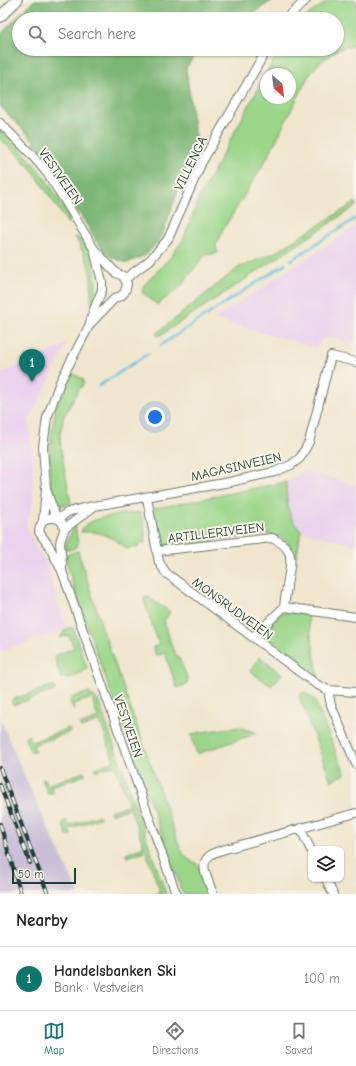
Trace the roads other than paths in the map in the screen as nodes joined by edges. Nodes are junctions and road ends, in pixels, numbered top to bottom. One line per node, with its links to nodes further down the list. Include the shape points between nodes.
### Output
1 (17, 0): 4 (main road)
2 (306, 0): 3 (street)
3 (293, 12)
4 (0, 17)
5 (263, 56): 9 (street, VILLENGA, via 202,162 168,239 150,260)
6 (0, 123): 7 (street, VESTVEIEN, via 47,173)
7 (94, 249): 8 (street, VESTVEIEN); 10 (street, VESTVEIEN)
8 (116, 273): 9 (street, VESTVEIEN); 10 (street, via 106,276)
9 (125, 279): 11 (street, VESTVEIEN, via 127,284 124,293)
10 (102, 286): 11 (street, via 107,296); 12 (street, VESTVEIEN)
11 (115, 298): 12 (street, VESTVEIEN)
12 (90, 324): 14 (street, VESTVEIEN, via 60,382 45,425 43,447)
13 (356, 362): 15 (street, MAGASINVEIEN, via 331,356 309,442 303,454 287,468)
14 (46, 488): 17 (street, VESTVEIEN); 18 (street, VESTVEIEN)
15 (147, 498): 16 (street, MAGASINVEIEN); 22 (street, MONSRUDVEIEN)
16 (93, 507): 17 (street, MAGASINVEIEN, via 72,511); 19 (street, MAGASINVEIEN)
17 (57, 519): 18 (street, via 51,517); 19 (street, VESTVEIEN)
18 (43, 521): 21 (street, VESTVEIEN, via 39,532)
19 (64, 529): 20 (street, VESTVEIEN)
20 (61, 538): 21 (street, via 54,542); 23 (street, VESTVEIEN)
21 (46, 541): 23 (street, VESTVEIEN)
22 (157, 551): 24 (street, ARTILLERIVEIEN, via 272,538 282,542 291,560); 26 (street, MONSRUDVEIEN, via 159,562 166,573)
23 (62, 571): 34 (street, VESTVEIEN)
24 (284, 607): 25 (street); 26 (street)
25 (356, 617)
26 (253, 637): 27 (street, MONSRUDVEIEN, via 307,678)
27 (328, 690): 28 (street, MONSRUDVEIEN); 29 (street, via 331,705)
28 (356, 692)
29 (356, 764)
30 (356, 813): 31 (street)
31 (300, 828): 32 (street); 35 (street, via 208,856 204,867)
32 (309, 846)
33 (327, 882): 36 (street)
34 (175, 892)
35 (213, 894)
36 (333, 894)

